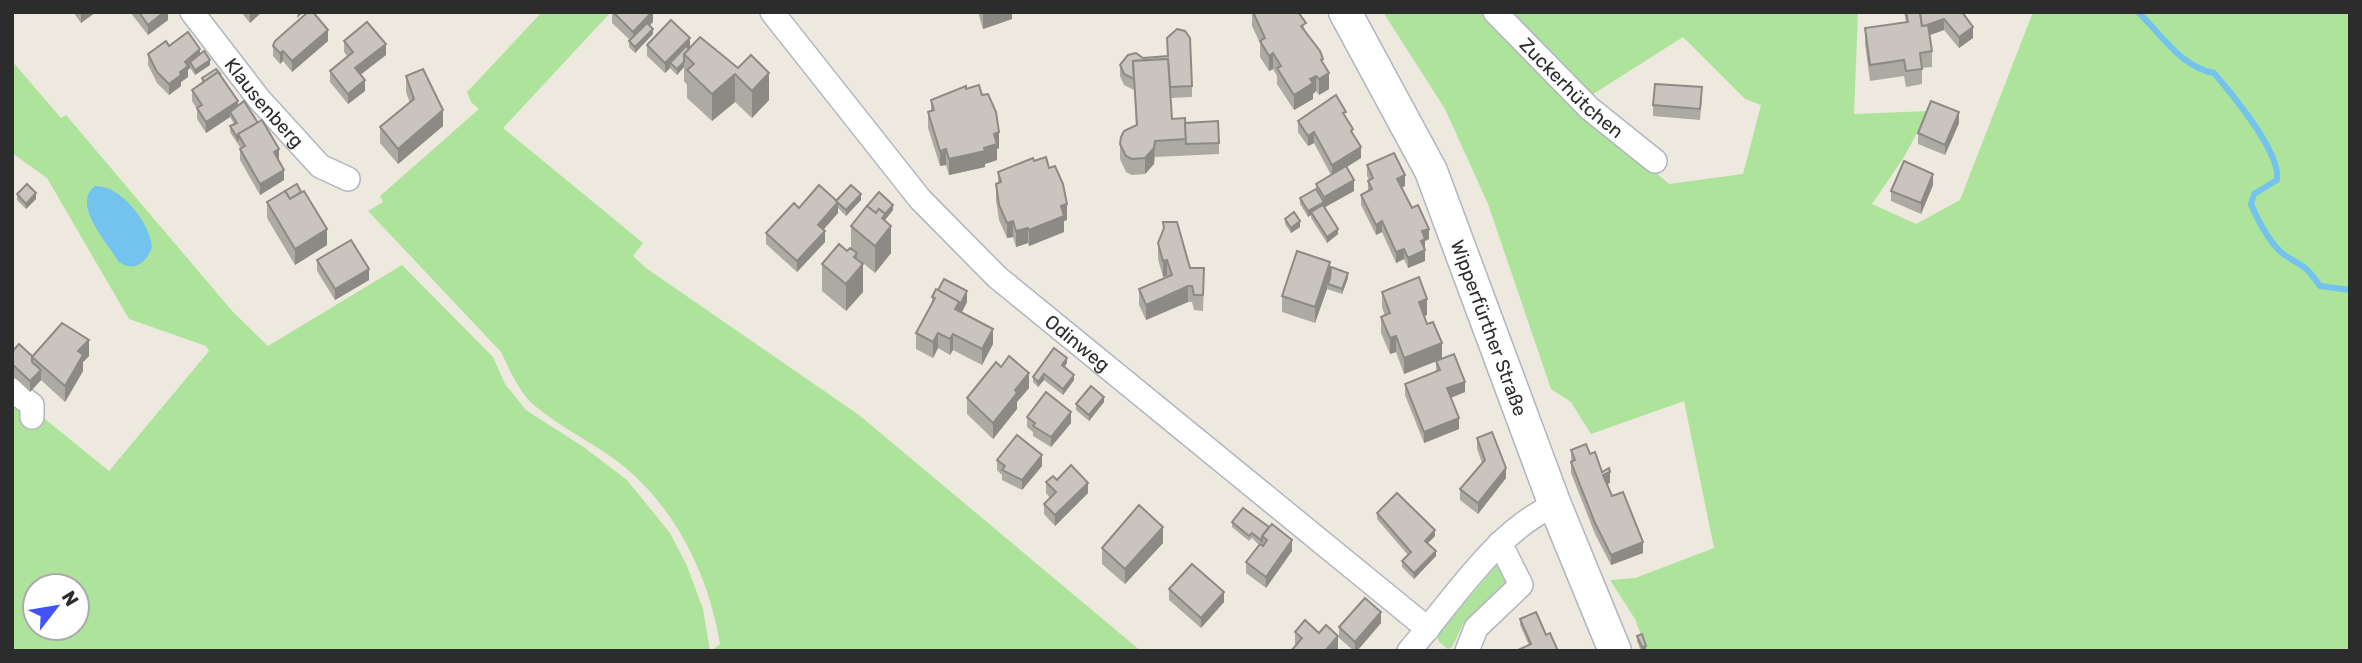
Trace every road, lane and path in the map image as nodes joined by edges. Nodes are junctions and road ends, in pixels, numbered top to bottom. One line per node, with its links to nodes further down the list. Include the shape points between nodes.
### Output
1 (192, 12): 6 (street, Klausenberg, via 259,99 320,166)
2 (772, 12): 11 (street, Odinweg, via 920,199 997,277)
3 (1345, 12): 9 (main road, Wipperfürther Straße, via 1431,171)
4 (1495, 12): 5 (street, Zuckerhütchen, via 1589,108)
5 (1655, 160)
6 (348, 179)
7 (12, 390): 8 (street, via 32,405)
8 (32, 417)
9 (1555, 505): 10 (street, via 1533,514); 14 (main road, Wipperfürther Straße)
10 (1500, 543): 11 (street); 13 (street, via 1521,585 1476,628)
11 (1428, 629): 12 (street)
12 (1409, 651)
13 (1467, 651)
14 (1615, 651)

